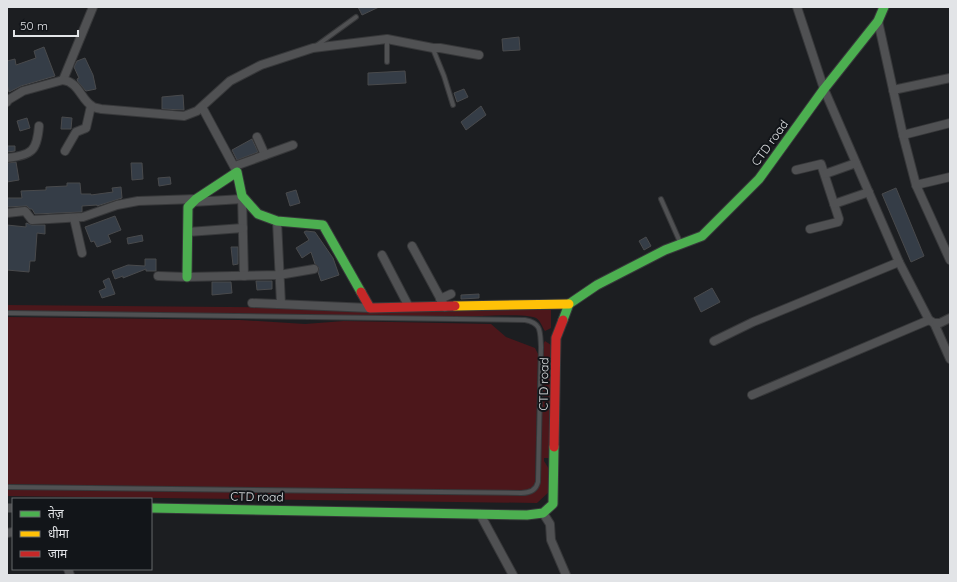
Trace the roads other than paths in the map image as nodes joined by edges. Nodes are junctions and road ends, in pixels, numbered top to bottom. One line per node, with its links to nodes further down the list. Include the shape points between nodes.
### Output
1 (93, 7): 12 (street, via 66,70)
2 (797, 7): 13 (street)
3 (884, 7): 5 (street, CTD road)
4 (356, 17): 7 (lane)
5 (878, 20): 13 (street, CTD road); 14 (street)
6 (387, 39): 7 (street); 8 (street); 10 (lane)
7 (313, 48): 18 (street, via 261,65 230,81)
8 (433, 48): 9 (street); 16 (lane)
9 (479, 55)
10 (387, 62)
11 (950, 78): 14 (street)
12 (65, 81): 15 (street, via 23,91); 17 (street, via 78,90)
13 (824, 89): 27 (street); 44 (street, CTD road, via 759,179 702,236)
14 (893, 90): 21 (street)
15 (7, 102)
16 (453, 105)
17 (90, 106): 18 (street, via 184,116); 24 (street, via 86,128 76,132)
18 (202, 107): 28 (street)
19 (950, 123): 21 (street)
20 (39, 126): 26 (street, via 38,141 29,153)
21 (903, 136): 32 (street)
22 (257, 137): 25 (street)
23 (292, 145): 25 (street)
24 (65, 151)
25 (265, 155): 28 (street)
26 (7, 158)
27 (856, 163): 30 (street); 33 (street)
28 (236, 169): 34 (street); 36 (street)
29 (796, 170): 30 (street, via 819,164 822,165)
30 (825, 174): 37 (street)
31 (950, 176): 32 (street)
32 (916, 184): 48 (street)
33 (869, 192): 37 (street); 49 (street)
34 (242, 198): 36 (street); 40 (street, via 258,214); 41 (street)
35 (661, 200): 44 (lane)
36 (195, 201): 39 (street, via 133,201); 43 (street, via 188,207)
37 (834, 204): 42 (street, via 838,222)
38 (7, 213): 39 (street, via 25,211 32,220)
39 (74, 218): 46 (street)
40 (277, 221): 53 (street); 62 (street, via 323,225)
41 (243, 228): 43 (street); 52 (street)
42 (810, 229)
43 (188, 232): 54 (street)
44 (681, 245): 59 (street, CTD road, via 665,250 597,285)
45 (412, 246): 56 (street)
46 (82, 253)
47 (382, 255): 60 (street)
48 (950, 260)
49 (899, 262): 65 (street); 66 (street, via 753,322)
50 (314, 269): 53 (street)
51 (158, 276): 54 (street)
52 (244, 276): 53 (street); 54 (street)
53 (279, 276): 58 (street)
54 (187, 277)
55 (451, 294): 56 (street)
56 (440, 299): 61 (street)
57 (252, 303): 58 (street)
58 (281, 304): 62 (street)
59 (568, 304): 61 (street); 71 (street, CTD road, via 556,338 553,504)
60 (409, 307): 61 (street); 62 (street)
61 (445, 307)
62 (370, 308)
63 (7, 314): 69 (lane, via 525,320 535,323 543,336 538,482 535,490 531,492)
64 (950, 318): 65 (street, via 940,323)
65 (932, 322): 67 (street); 68 (street)
66 (714, 341)
67 (950, 359)
68 (752, 395)
69 (7, 488)
70 (152, 508): 72 (street, CTD road)
71 (544, 513): 72 (street, CTD road); 74 (street, via 550,524 551,540)
72 (480, 514): 73 (street)
73 (513, 575)
74 (566, 575)

